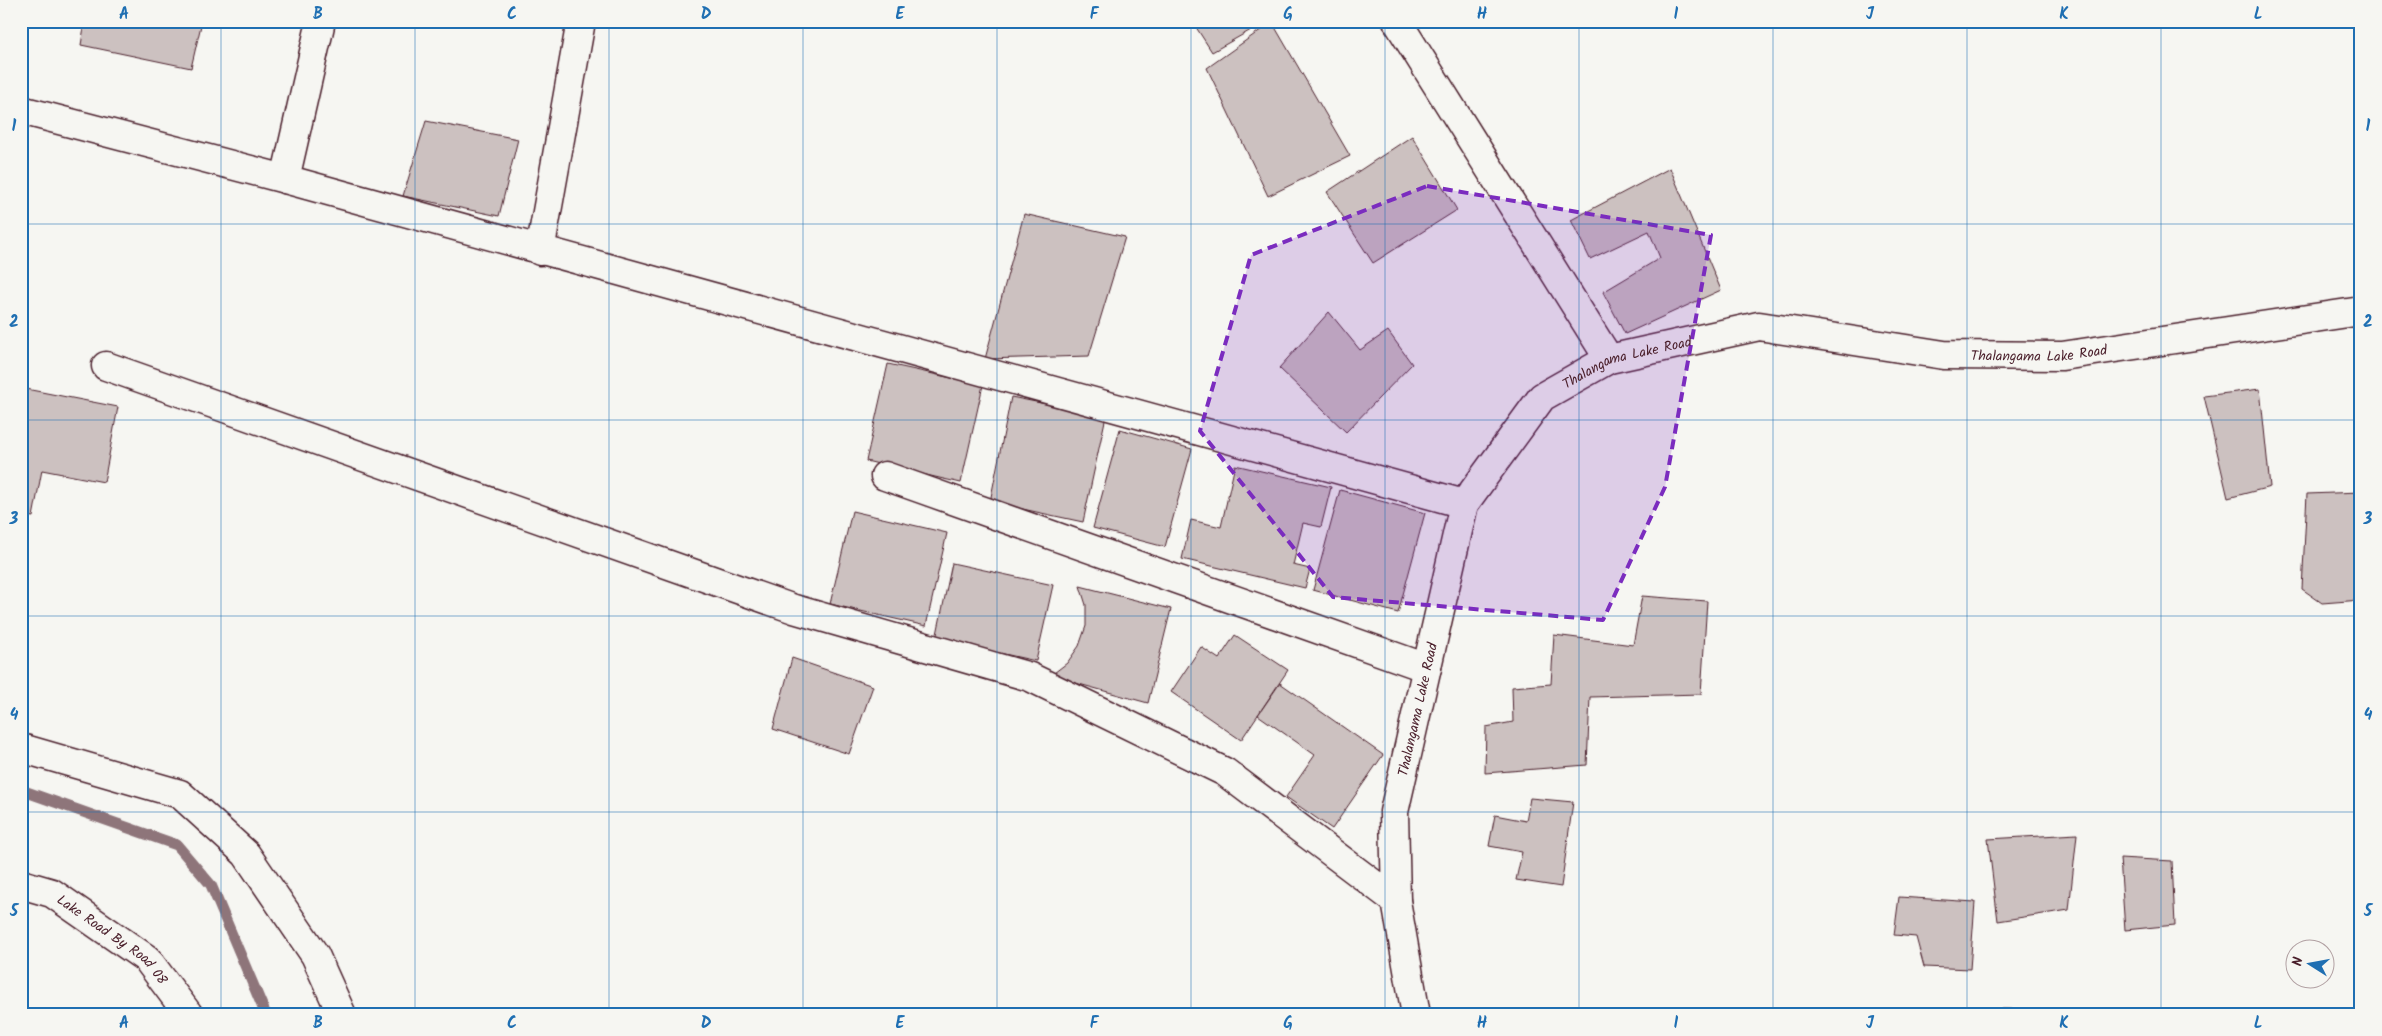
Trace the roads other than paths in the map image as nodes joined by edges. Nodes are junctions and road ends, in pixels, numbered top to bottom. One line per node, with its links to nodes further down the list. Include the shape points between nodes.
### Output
1 (321, 21): 5 (street)
2 (581, 21): 6 (street)
3 (1396, 21): 8 (street)
4 (21, 110): 5 (street)
5 (285, 179): 6 (street)
6 (540, 251): 11 (street)
7 (2361, 311): 8 (street, Thalangama Lake Road, via 2062,356 1944,355 1759,326)
8 (1609, 359): 11 (street, Thalangama Lake Road, via 1542,397)
9 (106, 366): 15 (street, via 794,608 1030,677 1225,772)
10 (886, 476): 12 (street)
11 (1464, 504): 12 (street, Thalangama Lake Road)
12 (1427, 668): 15 (street, Thalangama Lake Road, via 1394,812)
13 (21, 748): 17 (street, via 180,794 246,854 315,956)
14 (21, 884): 16 (street, Lake Road By Road 08, via 52,893 147,958)
15 (1396, 901): 18 (street, Thalangama Lake Road)
16 (189, 1015)
17 (342, 1015)
18 (1416, 1015)

